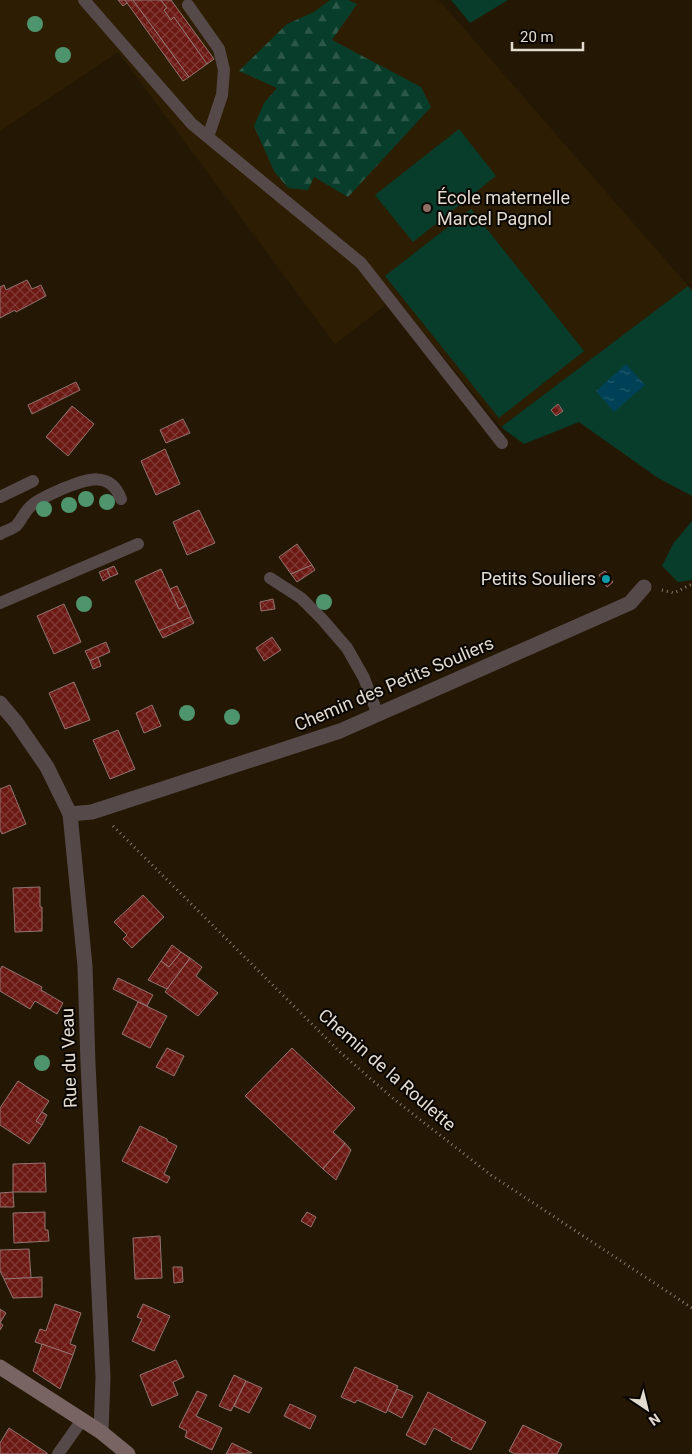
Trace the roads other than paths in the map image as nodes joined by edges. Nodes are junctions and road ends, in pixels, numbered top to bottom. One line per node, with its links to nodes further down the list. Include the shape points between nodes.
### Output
1 (84, 0): 3 (lane, via 192,124)
2 (188, 5): 3 (lane, via 219,49 224,70 222,95)
3 (208, 137): 4 (lane, via 361,263)
4 (502, 443)
5 (33, 482): 6 (lane)
6 (0, 497)
7 (121, 499): 8 (lane, via 117,489 108,482 97,479 82,481 40,499 16,526)
8 (0, 534)
9 (138, 544): 12 (lane)
10 (270, 578): 14 (lane, via 301,598 347,648 364,678)
11 (644, 587): 14 (street, Chemin des Petits Souliers, via 630,603)
12 (0, 603)
13 (0, 703): 15 (street, Rue du Veau, via 47,767)
14 (378, 714): 15 (street, Chemin des Petits Souliers, via 340,731 92,812)
15 (70, 814): 18 (street, Rue du Veau, via 84,966 103,1377)
16 (0, 1367): 17 (main road)
17 (82, 1420): 18 (main road); 19 (lane)
18 (101, 1432): 20 (main road)
19 (58, 1454)
20 (128, 1454)

